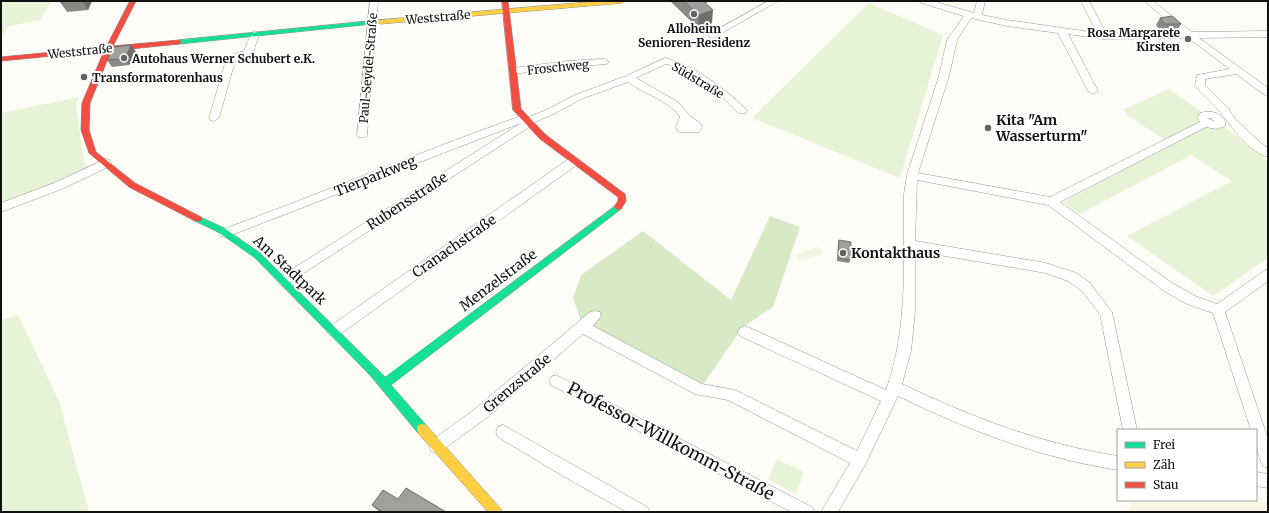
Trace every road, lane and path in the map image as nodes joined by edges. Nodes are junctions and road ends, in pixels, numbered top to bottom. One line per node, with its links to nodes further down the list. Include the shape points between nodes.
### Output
1 (133, 1): 19 (street, Am Stadtpark)
2 (374, 1): 12 (street, Paul-Seydel-Straße)
3 (505, 1): 10 (street)
4 (622, 1): 10 (street, Weststraße)
5 (774, 1): 16 (street)
6 (924, 1): 11 (street)
7 (981, 1): 11 (street)
8 (1085, 1): 17 (street)
9 (1148, 1): 18 (street)
10 (506, 11): 12 (street, Weststraße); 23 (street)
11 (973, 16): 13 (street); 36 (street, via 952,40 944,76)
12 (372, 22): 14 (street, Weststraße); 32 (street, Paul-Seydel-Straße)
13 (1062, 31): 17 (street); 25 (street)
14 (255, 34): 19 (street, Weststraße); 28 (street, via 248,53 231,60)
15 (1268, 34): 18 (street)
16 (712, 35)
17 (1102, 36): 18 (street)
18 (1191, 36): 22 (street)
19 (109, 48): 20 (street, Weststraße); 35 (street, Am Stadtpark, via 86,103 85,130 93,153)
20 (1, 59)
21 (604, 62): 23 (street, Froschweg)
22 (1238, 71): 26 (street); 33 (street, via 1200,78 1200,86 1242,132)
23 (512, 72): 30 (street, via 517,110)
24 (629, 78): 27 (street, Südstraße, via 665,61 674,63 722,92); 29 (street, via 675,104 682,110); 30 (street, Südstraße, via 578,97)
25 (1093, 91)
26 (1268, 93)
27 (742, 111)
28 (214, 118)
29 (685, 118)
30 (528, 120): 34 (street, via 543,137); 39 (street, Tierparkweg, via 464,140); 42 (street, Rubensstraße)
31 (1206, 123): 37 (street)
32 (362, 135)
33 (1268, 153)
34 (574, 161): 46 (street, Cranachstraße); 49 (street, Menzelstraße, via 622,196 620,206)
35 (106, 163): 38 (street, via 58,186); 39 (street, Am Stadtpark, via 132,185)
36 (912, 175): 37 (street); 40 (street)
37 (1051, 200): 43 (street, via 1168,287 1191,300)
38 (1, 208)
39 (225, 233): 42 (street, Am Stadtpark, via 257,255)
40 (910, 245): 50 (street, via 908,317 904,351); 51 (street, via 1046,268 1072,277 1085,286 1106,312)
41 (1268, 274): 43 (street)
42 (284, 281): 46 (street, Am Stadtpark)
43 (1218, 310): 55 (street)
44 (595, 316): 45 (street, Grenzstraße)
45 (583, 327): 53 (street, Grenzstraße, via 480,414); 54 (street, via 700,390 730,394)
46 (334, 331): 49 (street, Am Stadtpark)
47 (745, 332): 50 (street)
48 (556, 381): 61 (street, Professor-Willkomm-Straße)
49 (384, 384): 53 (street, Am Stadtpark)
50 (892, 393): 54 (street); 56 (street, via 927,403 1010,437 1051,450)
51 (1130, 429)
52 (503, 432): 60 (street)
53 (436, 446): 59 (street, Am Stadtpark)
54 (860, 460): 62 (street)
55 (1268, 461)
56 (1117, 463)
57 (1257, 479): 58 (street)
58 (1268, 481)
59 (496, 512)
60 (642, 512)
61 (807, 512)
62 (829, 512)

